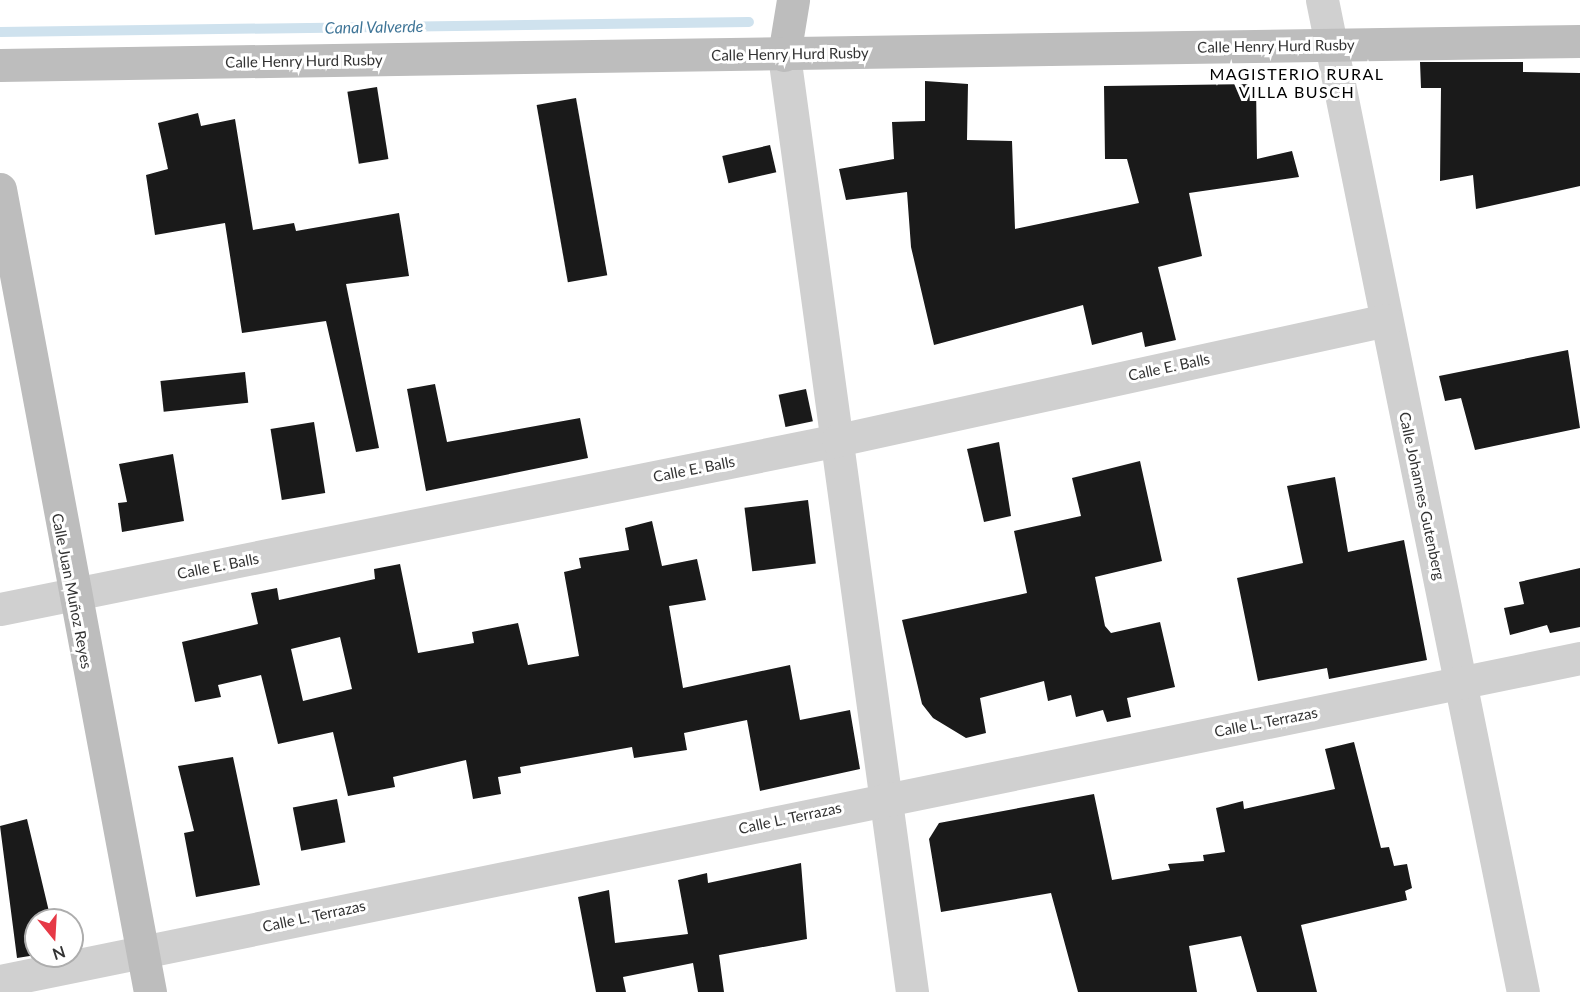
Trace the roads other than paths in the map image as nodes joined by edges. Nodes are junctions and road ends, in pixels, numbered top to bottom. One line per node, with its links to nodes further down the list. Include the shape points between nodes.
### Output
1 (793, 0): 5 (street)
2 (1322, 0): 4 (street, Calle Johannes Gutenberg)
3 (1580, 41): 4 (street, Calle Henry Hurd Rusby)
4 (1332, 44): 5 (street, Calle Henry Hurd Rusby); 8 (street, Calle Johannes Gutenberg)
5 (784, 55): 6 (street, Calle Henry Hurd Rusby); 9 (street)
6 (0, 64)
7 (0, 189): 10 (street, Calle Juan Muñoz Reyes)
8 (1386, 320): 9 (street, Calle E. Balls); 13 (street, Calle Johannes Gutenberg)
9 (838, 440): 10 (street, Calle E. Balls); 14 (street)
10 (72, 596): 11 (street, Calle E. Balls); 15 (street, Calle Juan Muñoz Reyes)
11 (0, 609)
12 (1580, 658): 13 (street, Calle L. Terrazas)
13 (1461, 684): 14 (street, Calle L. Terrazas); 19 (street, Calle Johannes Gutenberg)
14 (884, 798): 15 (street, Calle L. Terrazas); 18 (street)
15 (143, 951): 16 (street, Calle L. Terrazas); 17 (street, Calle Juan Muñoz Reyes)
16 (0, 981)
17 (150, 992)
18 (912, 992)
19 (1523, 992)

